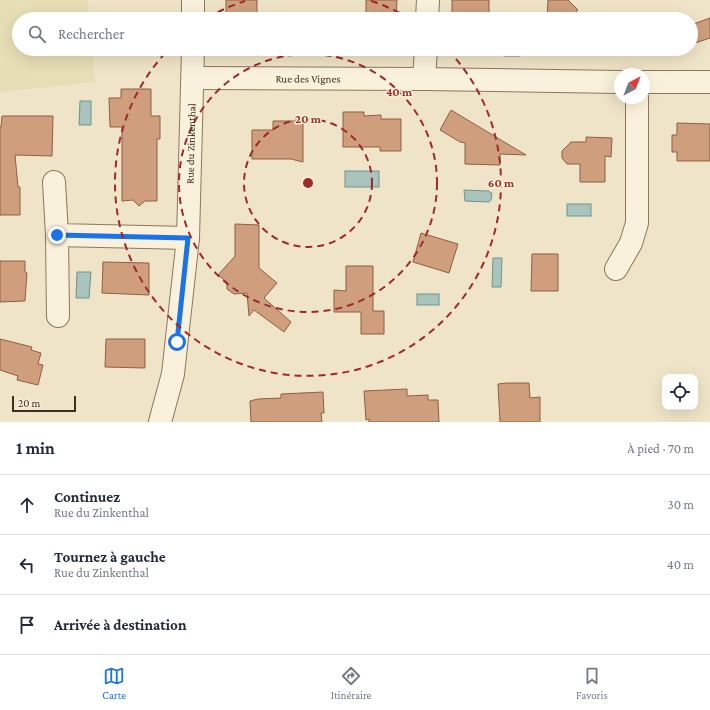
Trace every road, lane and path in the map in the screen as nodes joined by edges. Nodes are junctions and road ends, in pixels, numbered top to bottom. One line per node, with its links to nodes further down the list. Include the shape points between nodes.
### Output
1 (193, 0): 3 (street)
2 (428, 0): 4 (street)
3 (193, 12)
4 (427, 12)
5 (193, 56): 7 (street, Rue du Zinkenthal)
6 (426, 56): 8 (street)
7 (193, 78): 8 (street, Rue des Vignes); 15 (street, Rue du Zinkenthal)
8 (424, 79): 9 (street, Rue des Vignes)
9 (614, 82)
10 (650, 82): 11 (street)
11 (710, 82)
12 (637, 104): 16 (street, via 637,223 631,243)
13 (54, 182): 14 (street)
14 (57, 235): 15 (street); 17 (street)
15 (188, 238): 18 (street, Rue du Zinkenthal, via 173,374)
16 (616, 270)
17 (58, 316)
18 (160, 422)

